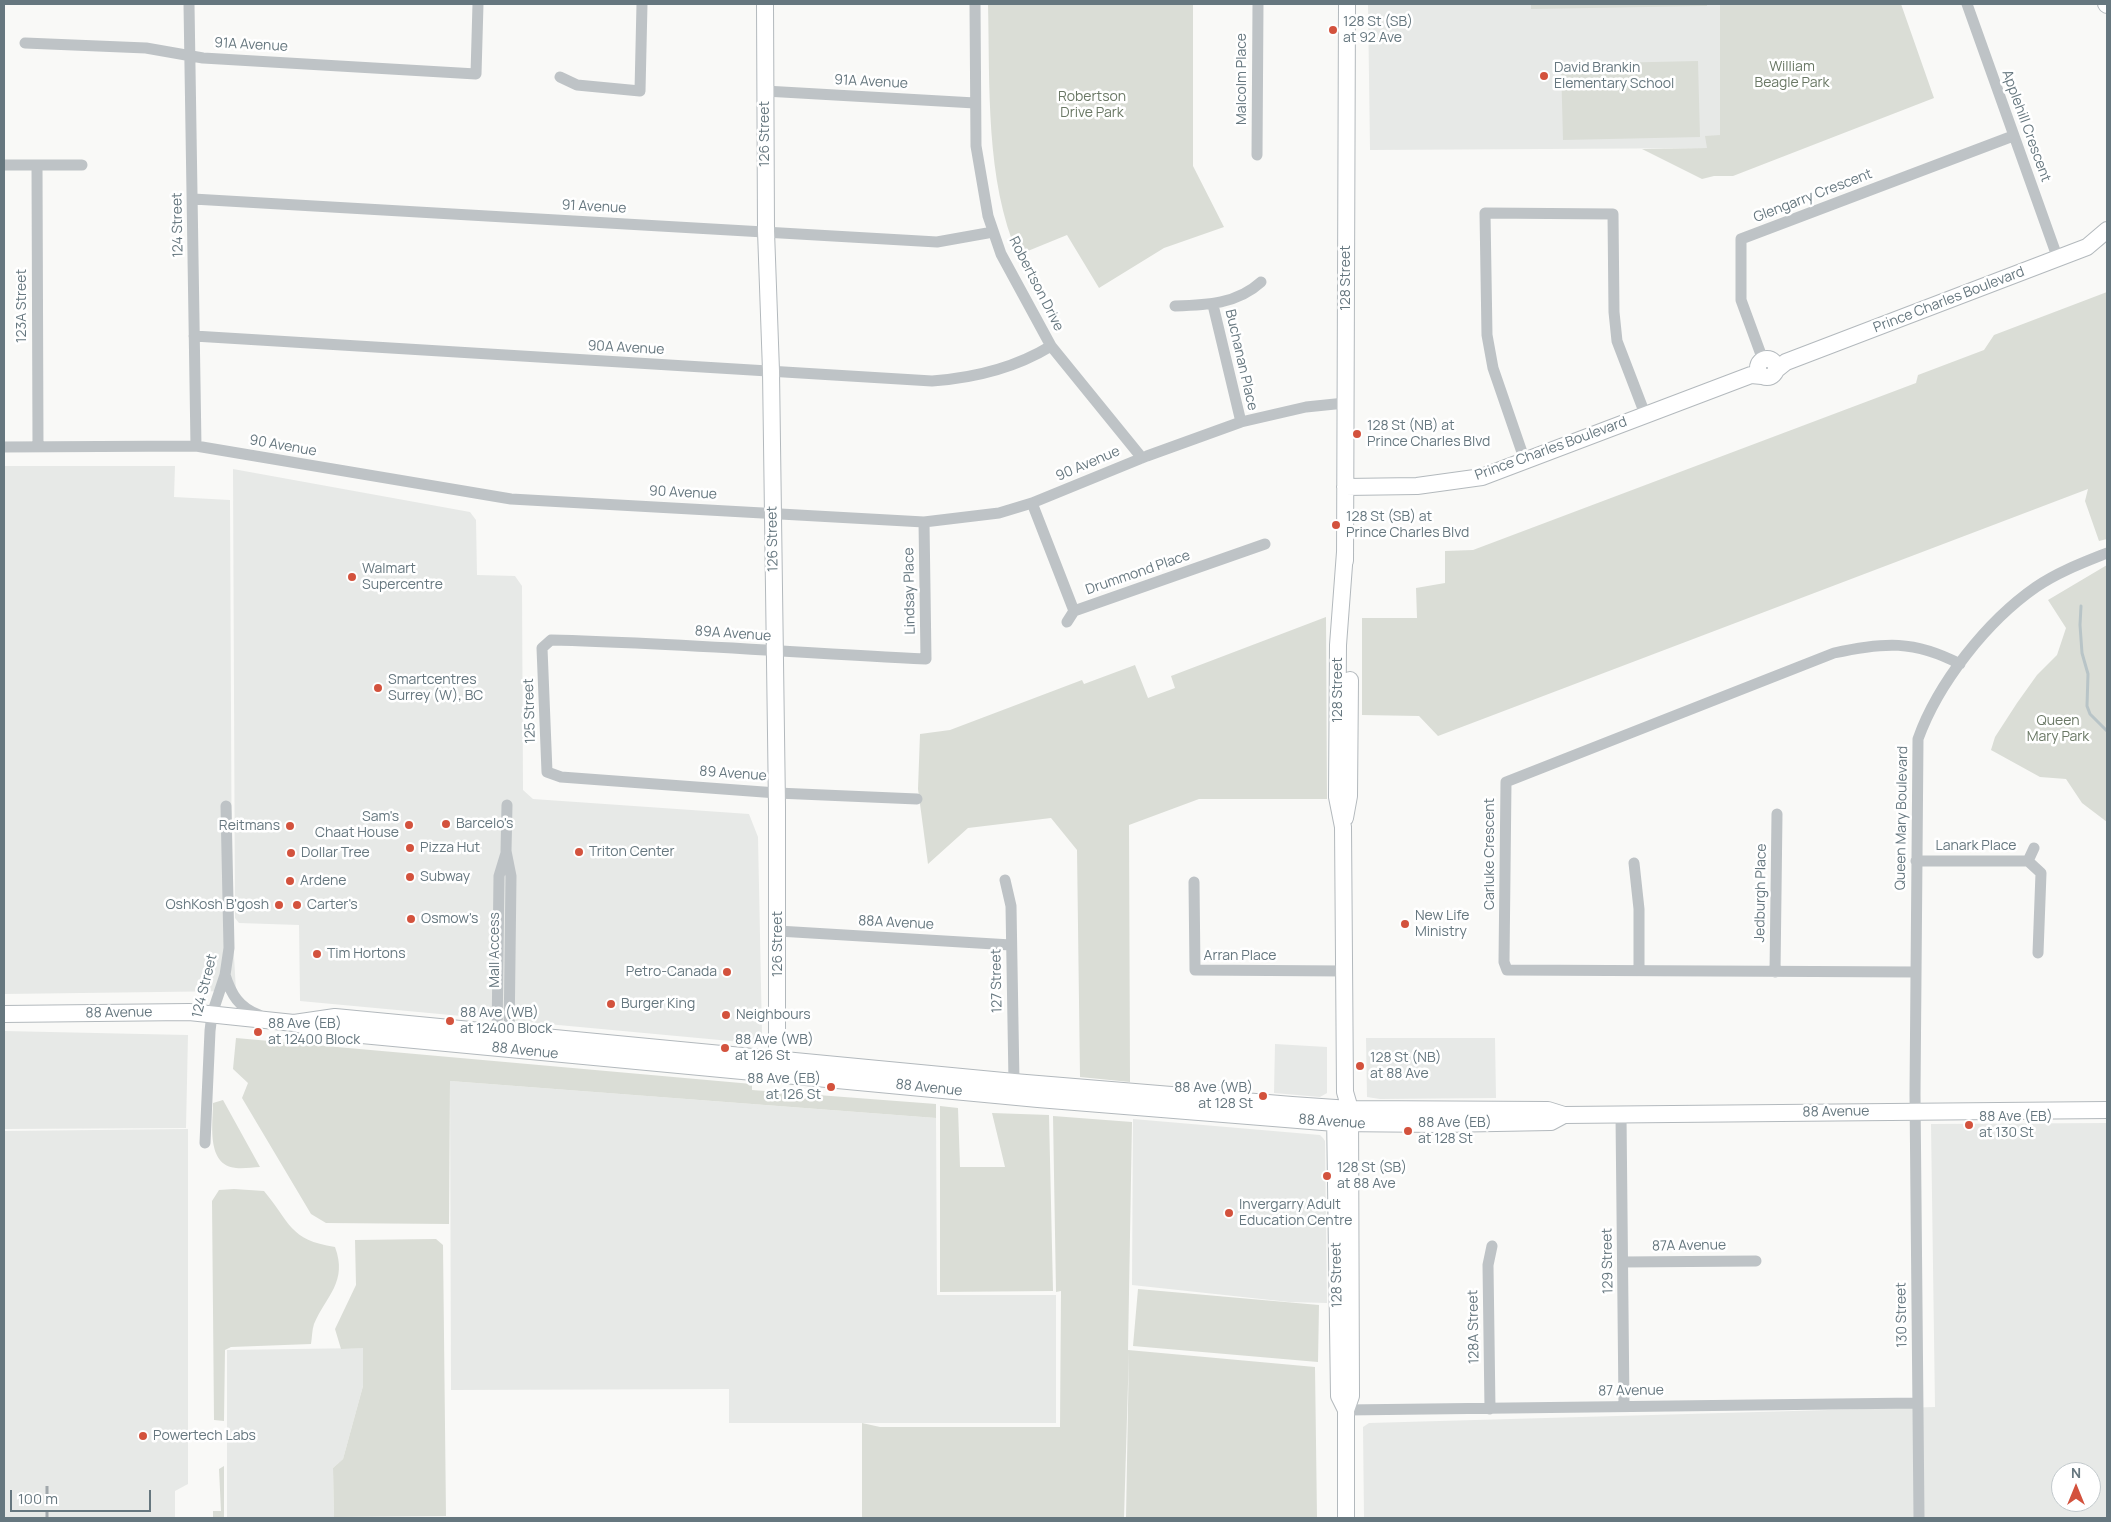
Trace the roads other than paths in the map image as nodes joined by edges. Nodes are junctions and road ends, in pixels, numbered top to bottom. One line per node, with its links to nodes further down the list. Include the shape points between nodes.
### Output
1 (189, 4): 10 (street, 124 Street)
2 (478, 4): 10 (street, 91A Avenue, via 476,74)
3 (642, 4): 11 (street, via 640,91 577,85)
4 (765, 4): 12 (main road, 126 Street)
5 (975, 4): 13 (street, Robertson Drive)
6 (1258, 4): 15 (street, Malcolm Place)
7 (1347, 4): 31 (main road, 128 Street)
8 (1967, 4): 14 (street, Applehill Crescent)
9 (24, 43): 10 (street, 91A Avenue, via 146,48)
10 (190, 55): 19 (street, 124 Street)
11 (560, 77)
12 (765, 91): 13 (street, 91A Avenue); 21 (main road, 126 Street)
13 (975, 103): 22 (street, Robertson Drive, via 979,169)
14 (2013, 136): 23 (street, Applehill Crescent); 29 (street, Glengarry Crescent, via 1741,239 1741,300)
15 (1257, 155)
16 (4, 165): 17 (street)
17 (37, 165): 18 (street); 36 (street, 123A Street)
18 (82, 165)
19 (193, 199): 21 (street, 91 Avenue); 27 (street, 124 Street)
20 (2107, 230): 23 (main road, Prince Charles Boulevard, via 2087,247)
21 (766, 231): 22 (street, 91 Avenue, via 938,242); 30 (main road, 126 Street)
22 (993, 232): 28 (street, Robertson Drive, via 1000,254)
23 (2058, 259): 29 (main road, Prince Charles Boulevard)
24 (1261, 282): 25 (street, Buchanan Place, via 1248,294)
25 (1213, 305): 26 (street, Buchanan Place); 33 (street, Buchanan Place)
26 (1176, 306)
27 (194, 336): 30 (street, 90A Avenue); 34 (street, 124 Street)
28 (1051, 346): 30 (street, 90A Avenue, via 1009,366 955,379); 37 (street, Robertson Drive)
29 (1767, 368): 32 (main road, Prince Charles Boulevard)
30 (771, 371): 41 (main road, 126 Street)
31 (1345, 402): 33 (street, 90 Avenue); 39 (main road, 128 Street)
32 (1644, 414): 38 (main road, Prince Charles Boulevard); 38 (street, via 1617,341 1613,214 1484,213 1488,335 1493,368)
33 (1241, 422): 37 (street, 90 Avenue)
34 (196, 446): 36 (street, 90 Avenue); 41 (street, 90 Avenue, via 511,499)
35 (4, 447): 36 (street, 90 Avenue)
36 (38, 447)
37 (1142, 458): 40 (street, 90 Avenue)
38 (1525, 460): 39 (main road, Prince Charles Boulevard, via 1482,477 1434,484)
39 (1344, 487): 67 (main road, 128 Street, via 1350,724 1349,796 1343,827)
40 (1032, 503): 42 (street, 90 Avenue, via 999,514); 45 (street, Drummond Place)
41 (773, 513): 42 (street, 90 Avenue); 48 (main road, 126 Street)
42 (924, 522): 49 (street, Lindsay Place)
43 (1264, 544): 45 (street, Drummond Place)
44 (2107, 553): 50 (street, Queen Mary Boulevard, via 2063,571 2035,588 1990,628)
45 (1074, 611): 46 (street)
46 (1067, 622)
47 (542, 648): 48 (street, 89A Avenue, via 551,640 637,642); 51 (street, 125 Street)
48 (774, 652): 49 (street, 89A Avenue); 52 (main road, 126 Street)
49 (926, 659)
50 (1960, 664): 59 (street, Queen Mary Boulevard, via 1931,705 1918,739); 66 (street, Carluke Crescent, via 1938,652 1900,644 1871,645 1834,654 1506,782 1504,962 1507,970)
51 (547, 772): 52 (street, 89 Avenue, via 561,777)
52 (777, 792): 53 (street, 89 Avenue); 63 (main road, 126 Street)
53 (917, 799)
54 (508, 805): 74 (street, Mall Access, via 506,851 499,876)
55 (226, 806): 70 (street, 124 Street, via 229,948)
56 (1777, 814): 68 (street, Jedburgh Place)
57 (2034, 848): 58 (street)
58 (2028, 861): 59 (street, Lanark Place); 65 (street, Lanark Place, via 2041,873)
59 (1916, 862): 69 (street, Queen Mary Boulevard)
60 (1634, 864): 66 (street, via 1639,909)
61 (1004, 880): 64 (street, 127 Street, via 1011,906)
62 (1194, 882): 67 (street, Arran Place, via 1195,970)
63 (778, 931): 64 (street, 88A Avenue); 75 (main road, 126 Street)
64 (1011, 945): 76 (street, 127 Street)
65 (2038, 953)
66 (1639, 970): 68 (street, Carluke Crescent)
67 (1344, 971): 80 (main road, 128 Street)
68 (1775, 972): 69 (street, Carluke Crescent)
69 (1916, 972): 78 (street, Queen Mary Boulevard)
70 (225, 975): 72 (street, 124 Street); 73 (street, via 234,997 246,1010)
71 (4, 1014): 72 (main road, 88 Avenue)
72 (212, 1014): 73 (main road, 88 Avenue); 81 (street, 124 Street, via 207,1059)
73 (287, 1022): 74 (main road, 88 Avenue, via 330,1032)
74 (503, 1041): 75 (main road, 88 Avenue)
75 (777, 1066): 76 (main road, 88 Avenue); 80 (main road, 88 Avenue, via 1038,1099)
76 (1014, 1082): 80 (main road, 88 Avenue)
77 (2107, 1110): 78 (main road, 88 Avenue)
78 (1917, 1111): 79 (main road, 88 Avenue); 85 (street, 130 Street)
79 (1621, 1115): 80 (main road, 88 Avenue, via 1564,1115 1548,1110); 84 (street, 129 Street)
80 (1343, 1116): 88 (main road, 128 Street, via 1339,1396)
81 (205, 1143)
82 (1492, 1246): 87 (street, 128A Street, via 1488,1265)
83 (1756, 1261): 84 (street, 87A Avenue)
84 (1623, 1262): 86 (street, 129 Street)
85 (1917, 1403): 86 (street, 87 Avenue); 90 (street, 130 Street)
86 (1624, 1406): 87 (street, 87 Avenue)
87 (1490, 1409): 88 (street, 87 Avenue)
88 (1346, 1410): 89 (main road, 128 Street)
89 (1346, 1518)
90 (1919, 1518)

